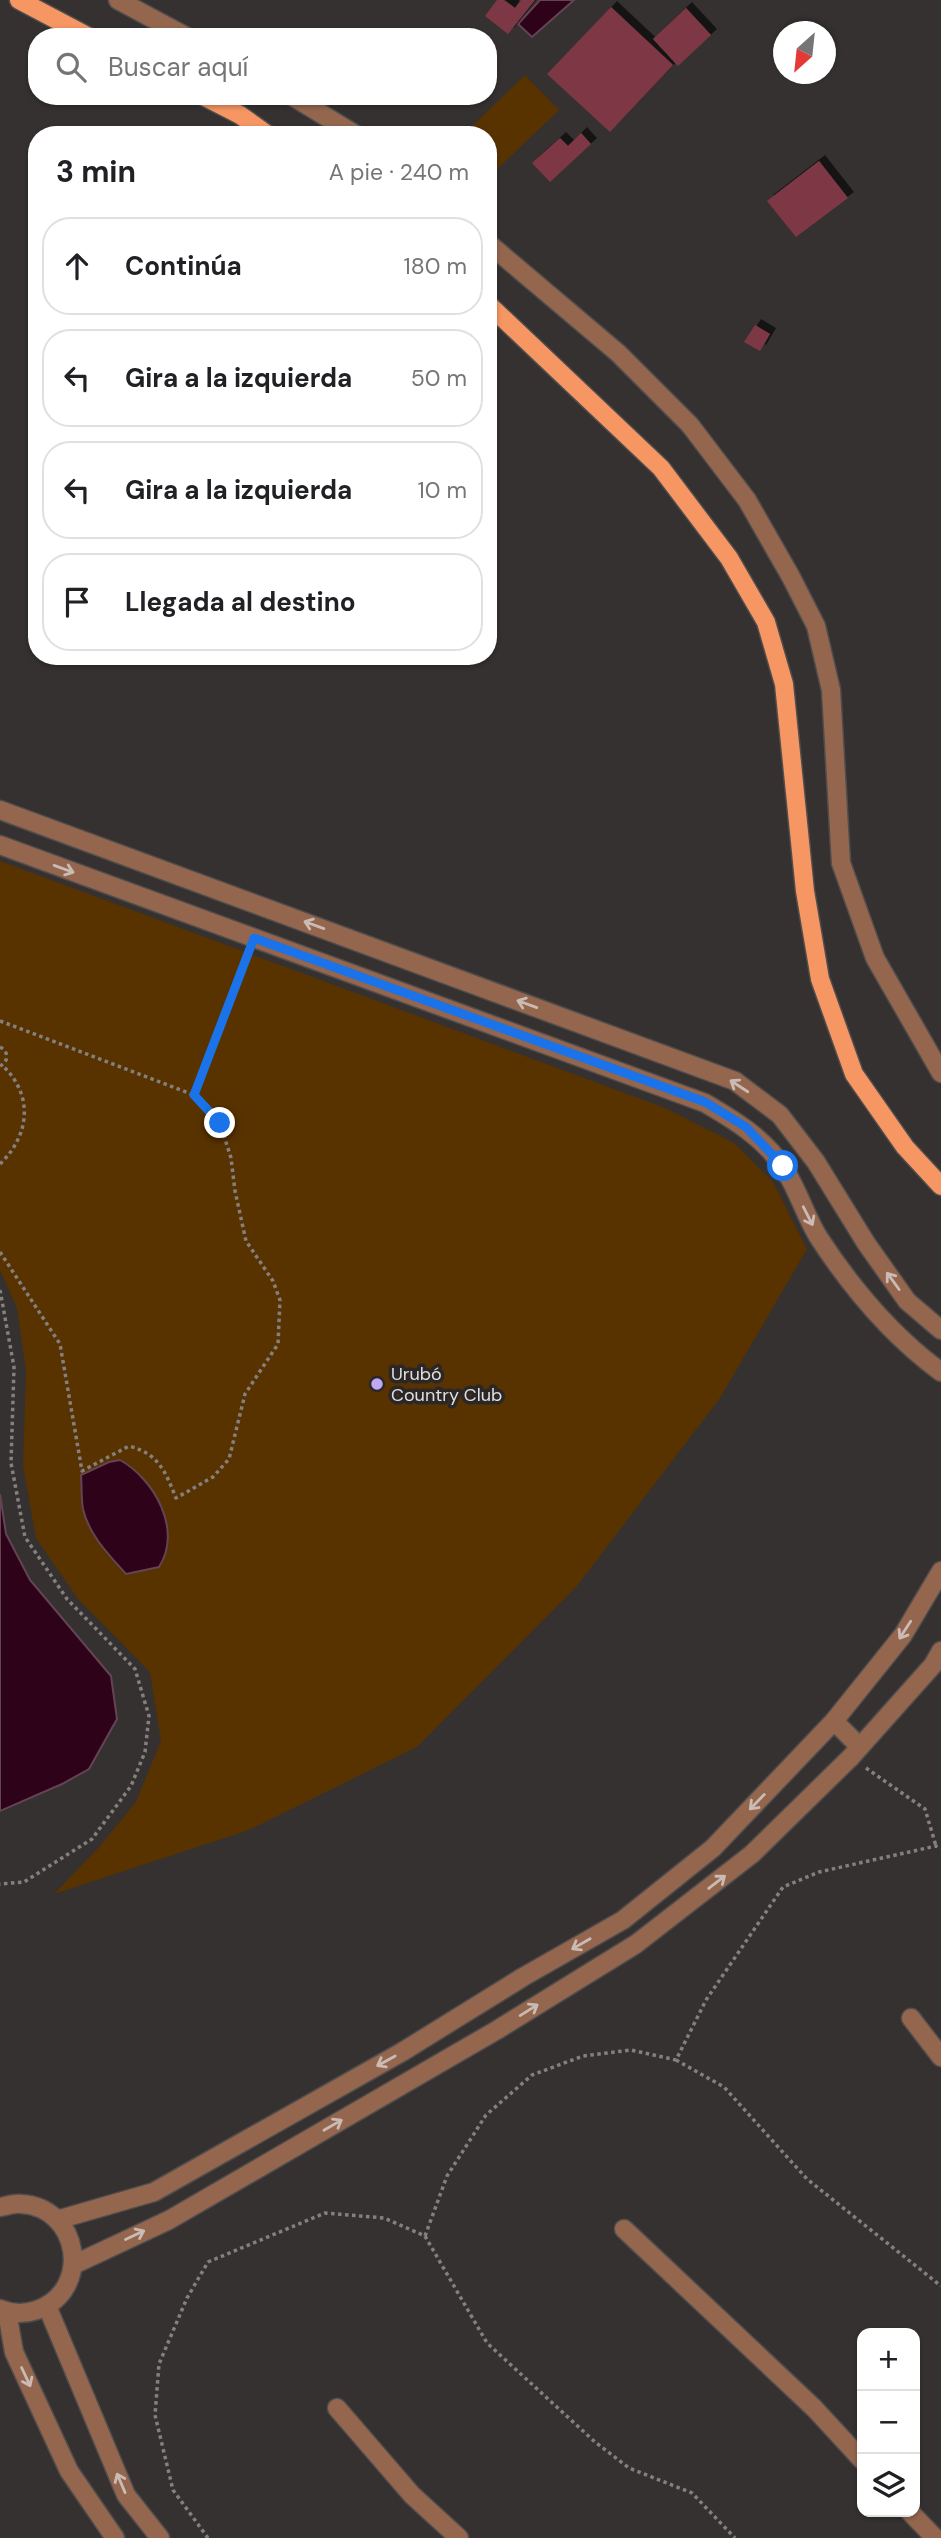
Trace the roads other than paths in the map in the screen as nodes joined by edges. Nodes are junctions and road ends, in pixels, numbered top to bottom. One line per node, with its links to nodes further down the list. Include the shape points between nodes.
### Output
1 (19, 0): 3 (main road)
2 (118, 0): 4 (street)
3 (72, 28)
4 (170, 28)
5 (221, 105): 7 (main road)
6 (307, 105): 8 (street)
7 (255, 126)
8 (341, 126)
9 (497, 251): 13 (street, via 618,353 690,425 747,500 791,577 816,626 831,690 841,863 874,958)
10 (497, 313): 16 (main road, via 661,468 729,558 766,622 785,684 805,891 820,979 854,1074 905,1147)
11 (0, 810): 14 (street, one-way to 11, via 735,1081)
12 (0, 845): 15 (street, one-way to 15, via 705,1102)
13 (941, 1073)
14 (766, 1105): 15 (street); 17 (street, one-way to 14, via 907,1301 816,1162)
15 (746, 1127): 18 (street, one-way to 18, via 783,1166 818,1236 867,1306)
16 (941, 1186)
17 (941, 1330)
18 (941, 1372)
19 (941, 1572): 21 (street, one-way to 21, via 903,1635)
20 (941, 1651): 22 (street)
21 (834, 1721): 22 (street); 26 (street, one-way to 26, via 713,1848 623,1920 154,2192)
22 (855, 1752): 28 (street, one-way to 22, via 169,2220 636,1944 752,1854)
23 (911, 2018): 24 (street)
24 (941, 2057)
25 (0, 2207): 26 (street, via 21,2204 40,2208)
26 (57, 2220): 28 (street, via 69,2236)
27 (624, 2229): 32 (street, via 814,2407)
28 (73, 2265): 29 (street, via 62,2293)
29 (47, 2306): 30 (street, via 27,2313); 35 (street, one-way to 29, via 126,2495)
30 (4, 2311): 34 (street, one-way to 34, via 14,2353 69,2471)
31 (337, 2407): 36 (street, via 412,2495)
32 (857, 2454)
33 (915, 2517): 37 (street)
34 (115, 2538)
35 (160, 2538)
36 (459, 2538)
37 (934, 2538)

